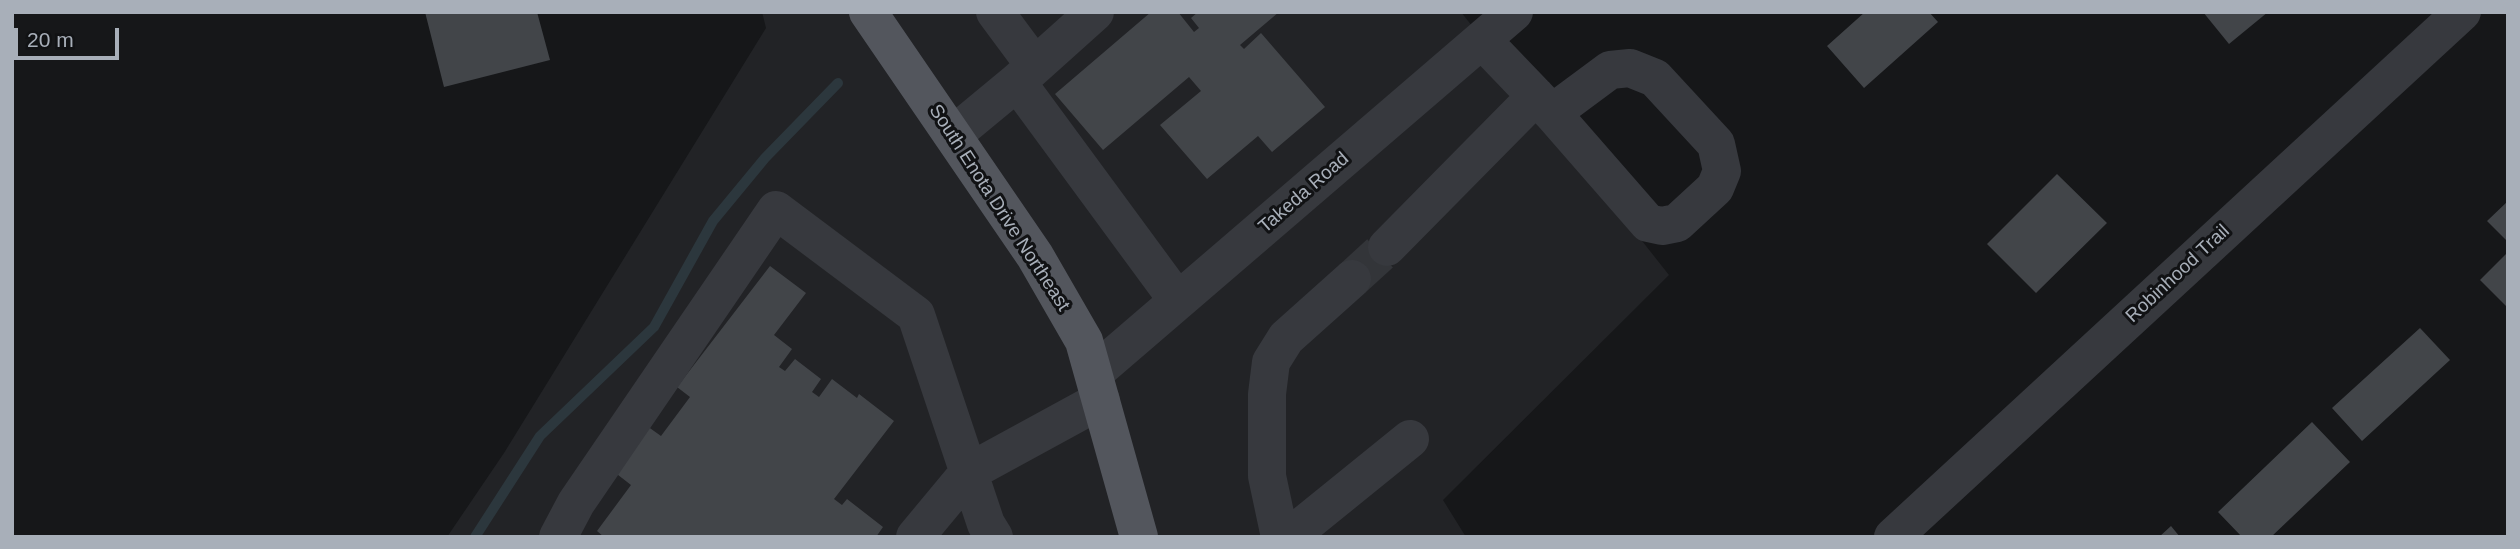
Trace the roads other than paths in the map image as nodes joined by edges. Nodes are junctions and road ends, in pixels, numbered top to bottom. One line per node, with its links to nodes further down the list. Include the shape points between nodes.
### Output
1 (868, 12): 8 (main road, South Enota Drive Northeast)
2 (995, 12): 7 (street)
3 (1095, 12): 7 (street)
4 (1514, 12): 6 (street, Takeda Road)
5 (2462, 12): 21 (street, Robinhood Trail)
6 (1482, 40): 9 (street, via 1544,104); 11 (street, Takeda Road)
7 (1026, 74): 8 (street); 11 (street)
8 (953, 135): 12 (main road, South Enota Drive Northeast, via 1035,256 1084,341)
9 (1387, 247)
10 (1352, 279): 19 (street, via 1286,338 1272,362 1267,394 1267,476)
11 (1178, 301): 12 (street, Takeda Road)
12 (1098, 387): 14 (street, Takeda Road); 18 (main road, South Enota Drive Northeast)
13 (1410, 439): 20 (street)
14 (969, 472): 15 (street, via 916,315 776,210 576,503); 16 (street); 17 (street)
15 (558, 537)
16 (915, 537)
17 (993, 537)
18 (1139, 537)
19 (1280, 537)
20 (1289, 537)
21 (1893, 537)

